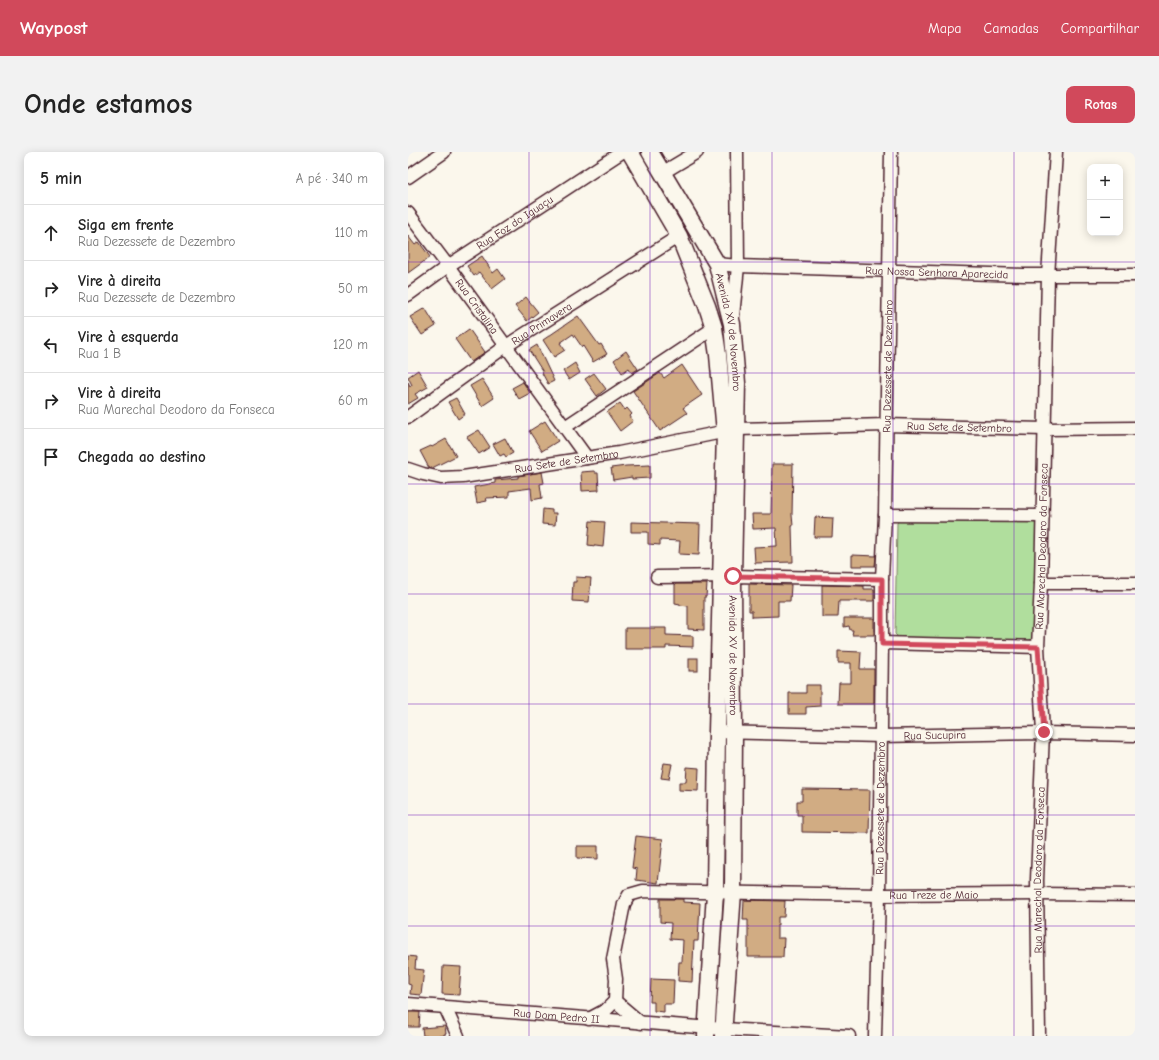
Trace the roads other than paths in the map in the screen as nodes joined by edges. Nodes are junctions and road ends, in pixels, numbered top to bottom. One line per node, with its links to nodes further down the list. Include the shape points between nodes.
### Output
1 (444, 152): 10 (street)
2 (622, 152): 14 (street, Rua Foz do Iguaçu)
3 (630, 152): 12 (main road, Avenida XV de Novembro)
4 (650, 152): 9 (main road, Avenida XV de Novembro)
5 (697, 152): 9 (street)
6 (737, 152): 15 (street)
7 (891, 152): 16 (street, Rua Dezessete de Dezembro)
8 (1056, 152): 18 (street, Rua Marechal Deodoro da Fonseca)
9 (662, 173): 13 (main road, Avenida XV de Novembro)
10 (408, 177)
11 (408, 213): 14 (street, Rua Cristalina)
12 (679, 236): 21 (main road, Avenida XV de Novembro); 22 (street, Rua Primavera)
13 (717, 264): 15 (street, Rua Nossa Senhora Aparecida); 20 (main road, Avenida XV de Novembro)
14 (448, 266): 19 (street, Rua Foz do Iguaçu); 22 (street, Rua Cristalina)
15 (738, 266): 16 (street, Rua Nossa Senhora Aparecida); 20 (street)
16 (889, 270): 18 (street, Rua Nossa Senhora Aparecida); 24 (street, Rua Dezessete de Dezembro)
17 (1135, 275): 18 (street, Rua Nossa Senhora Aparecida)
18 (1048, 276): 27 (street, Rua Marechal Deodoro da Fonseca)
19 (408, 295)
20 (732, 324): 28 (main road, Avenida XV de Novembro, via 737,383)
21 (714, 328): 25 (street); 28 (main road, Avenida XV de Novembro)
22 (506, 346): 23 (street, Rua Primavera); 25 (street, Rua Cristalina)
23 (408, 417)
24 (886, 425): 27 (street, Rua Sete de Setembro); 28 (street, Rua Sete de Setembro); 31 (street, Rua Dezessete de Dezembro)
25 (566, 427): 29 (street, Rua Cristalina)
26 (1135, 428): 27 (street, Rua Sete de Setembro)
27 (1045, 429): 32 (street, Rua Marechal Deodoro da Fonseca)
28 (731, 430): 29 (street, Rua Sete de Setembro); 33 (main road, Avenida XV de Novembro)
29 (587, 458): 30 (street, Rua Sete de Setembro, via 463,477 441,478)
30 (408, 469)
31 (885, 515): 32 (street); 35 (street, Rua Dezessete de Dezembro)
32 (1042, 516): 36 (street, Rua Marechal Deodoro da Fonseca)
33 (727, 576): 34 (street); 35 (street); 40 (main road, Avenida XV de Novembro); 41 (main road, Avenida XV de Novembro)
34 (657, 577)
35 (882, 579): 38 (street, Rua Dezessete de Dezembro)
36 (1041, 583): 37 (street); 39 (street, Rua Marechal Deodoro da Fonseca)
37 (1135, 583)
38 (882, 644): 39 (street); 44 (street, Rua Dezessete de Dezembro)
39 (1038, 647): 42 (street, Rua Marechal Deodoro da Fonseca)
40 (717, 732): 41 (street, Rua Sucupira); 46 (main road, Avenida XV de Novembro)
41 (734, 733): 44 (street, Rua Sucupira); 45 (main road, Avenida XV de Novembro)
42 (1043, 733): 43 (street, Rua Sucupira); 44 (street, Rua Sucupira); 47 (street, Rua Marechal Deodoro da Fonseca)
43 (1135, 735)
44 (880, 736): 49 (street, Rua Dezessete de Dezembro)
45 (733, 892): 46 (street, Rua Treze de Maio); 49 (street, Rua Treze de Maio); 56 (main road, Avenida XV de Novembro)
46 (715, 893): 50 (street, Rua Treze de Maio, via 643,891 629,895 624,904 613,959 616,979); 55 (main road, Avenida XV de Novembro)
47 (1038, 894): 48 (street, Rua Treze de Maio); 49 (street, Rua Treze de Maio); 60 (street, Rua Marechal Deodoro da Fonseca)
48 (1135, 895)
49 (879, 896): 59 (street, Rua Dezessete de Dezembro)
50 (615, 1001): 53 (street, via 606,1010); 54 (street)
51 (408, 1004): 52 (street, Rua Dom Pedro II)
52 (445, 1007): 53 (street, Rua Dom Pedro II); 57 (street)
53 (590, 1019): 54 (street, Rua Dom Pedro II)
54 (641, 1023): 55 (street, Rua Dom Pedro II)
55 (706, 1032): 56 (street, Rua Dom Pedro II)
56 (723, 1033): 58 (street)
57 (458, 1036)
58 (850, 1036)
59 (875, 1036)
60 (1039, 1036)

